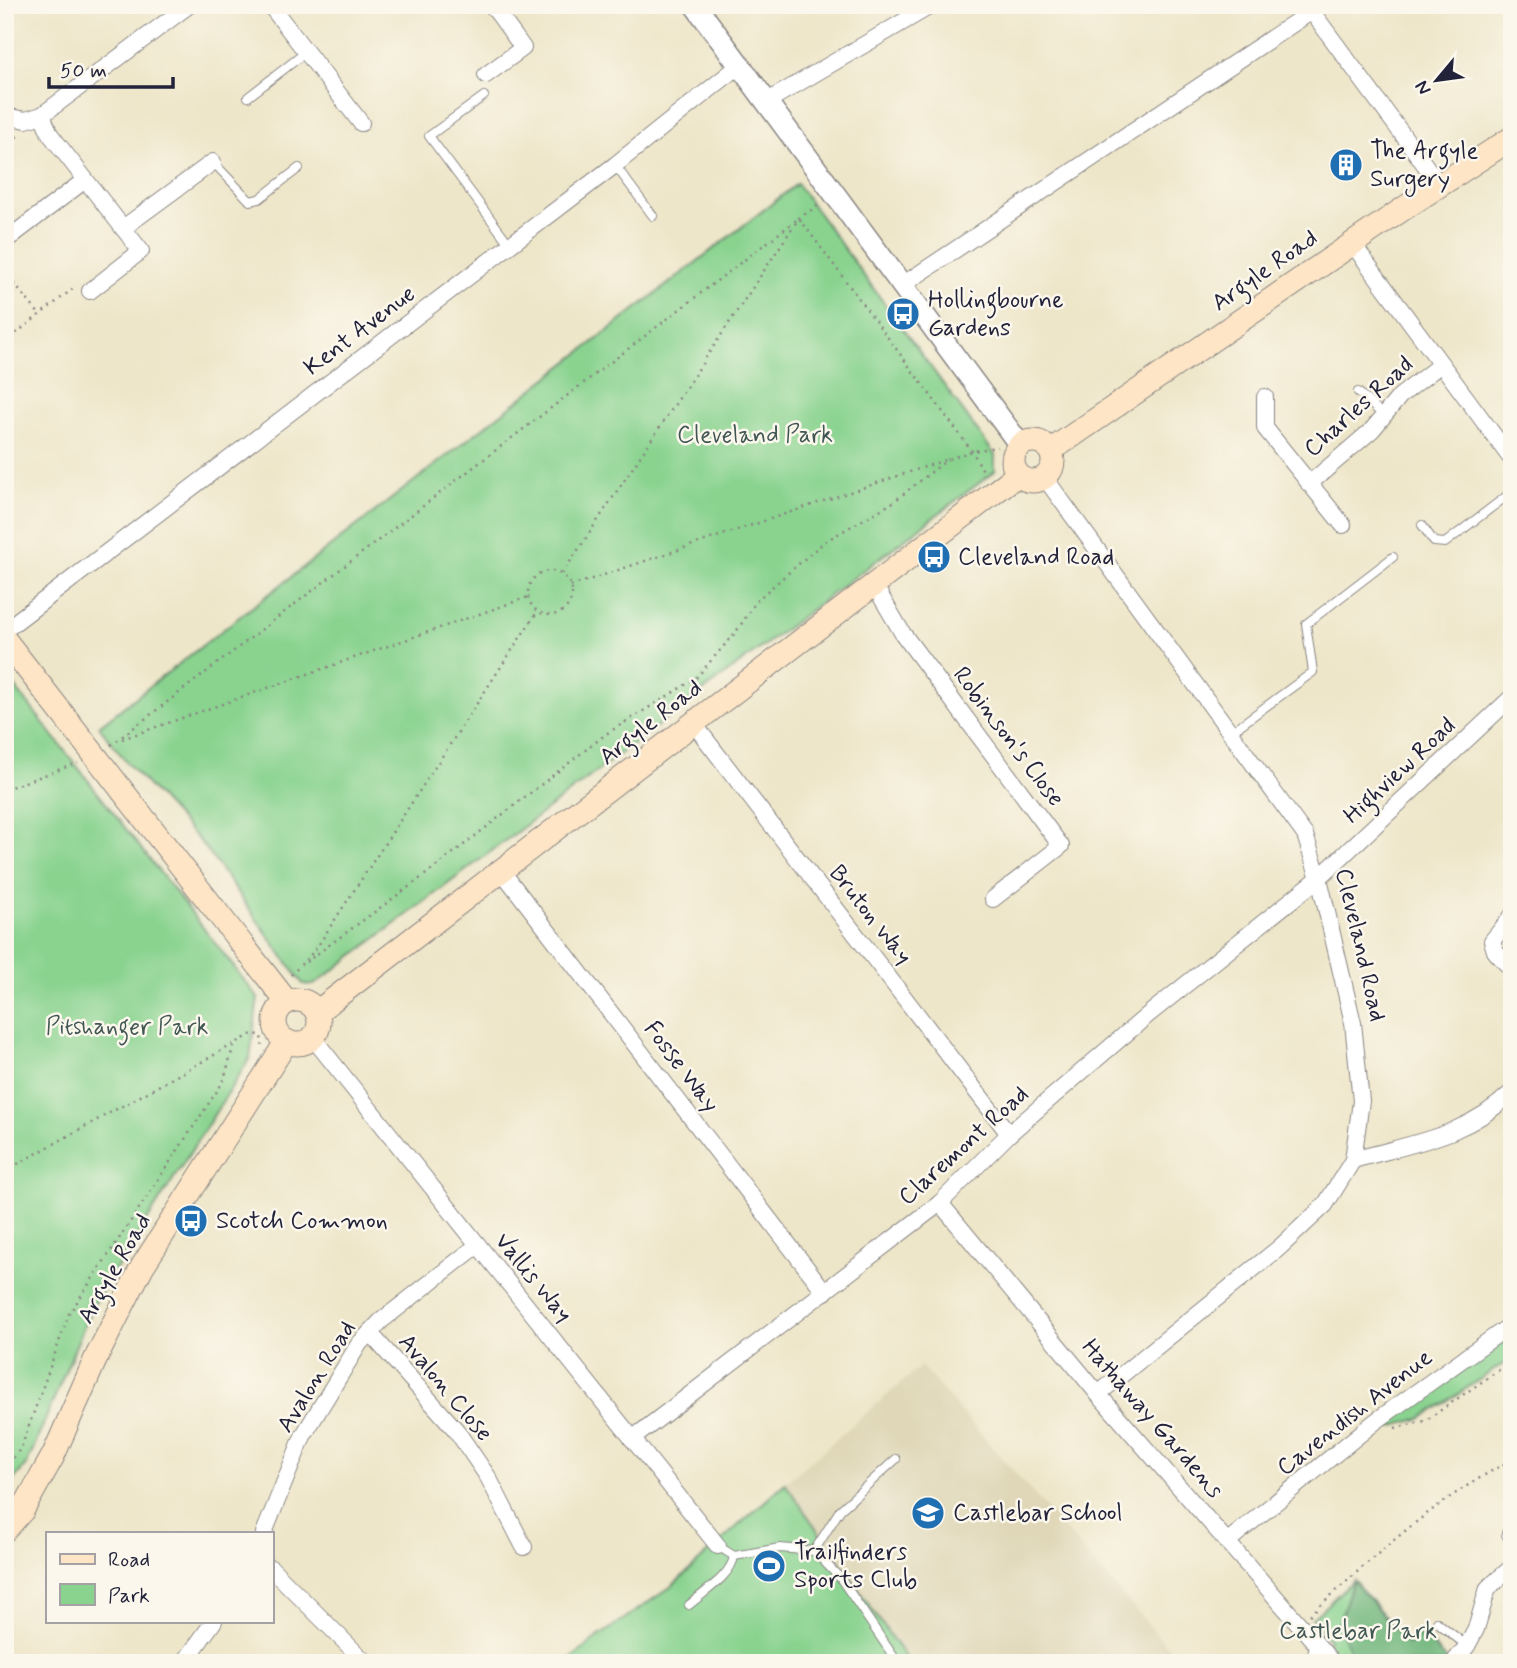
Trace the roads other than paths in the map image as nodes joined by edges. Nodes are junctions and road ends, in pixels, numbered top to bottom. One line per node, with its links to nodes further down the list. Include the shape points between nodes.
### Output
1 (189, 5): 13 (street)
2 (270, 5): 7 (street)
3 (695, 5): 8 (street)
4 (932, 5): 12 (street)
5 (494, 6): 9 (street, via 523,48)
6 (1309, 8): 21 (street); 27 (street)
7 (306, 52): 11 (lane); 15 (street)
8 (740, 65): 12 (street); 18 (street, Kent Avenue)
9 (486, 75)
10 (484, 96): 26 (lane, via 429,136)
11 (248, 97)
12 (766, 102): 27 (street)
13 (42, 115): 14 (street, via 26,120); 20 (street, via 50,134)
14 (5, 116)
15 (361, 123)
16 (1512, 138): 21 (main road, Argyle Road)
17 (213, 162): 19 (lane, via 250,201); 23 (street)
18 (615, 165): 22 (lane); 26 (street, Kent Avenue)
19 (299, 168)
20 (85, 180): 23 (street); 24 (street)
21 (1439, 184): 25 (main road, Argyle Road)
22 (653, 216)
23 (123, 228): 28 (street, via 141,251)
24 (5, 242)
25 (1352, 243): 29 (street); 35 (main road, Argyle Road)
26 (510, 245): 44 (street, Kent Avenue)
27 (901, 286): 33 (street)
28 (90, 291)
29 (1441, 364): 32 (street, Charles Road); 34 (street)
30 (1358, 392): 32 (lane)
31 (1265, 397): 38 (street, Charles Road, via 1265,428)
32 (1384, 416): 38 (street, Charles Road)
33 (1017, 441): 35 (main road, via 1036,442); 36 (main road, via 1012,459)
34 (1509, 450)
35 (1050, 451): 37 (main road, via 1053,463)
36 (1017, 475): 37 (main road, via 1034,482); 43 (main road, Argyle Road)
37 (1045, 478): 48 (street, Cleveland Road)
38 (1309, 484): 41 (street, Charles Road)
39 (1512, 492): 40 (lane, via 1445,542 1434,542)
40 (1422, 525)
41 (1343, 526)
42 (1394, 557): 48 (lane, via 1306,624 1313,672)
43 (873, 583): 47 (main road, Argyle Road); 51 (street, Robinson's Close, via 903,634 1061,846)
44 (5, 630)
45 (5, 640): 54 (main road)
46 (1512, 697): 50 (street, Highview Road)
47 (694, 724): 49 (main road, Argyle Road); 59 (street, Bruton Way)
48 (1231, 732): 50 (street, Cleveland Road, via 1305,835)
49 (502, 870): 55 (main road, Argyle Road); 63 (street, Fosse Way)
50 (1320, 878): 59 (street, Claremont Road, via 1149,1014); 60 (street, Cleveland Road, via 1353,1023 1361,1101)
51 (993, 899)
52 (1512, 916): 53 (street, via 1492,941)
53 (1512, 970)
54 (287, 1002): 55 (main road, via 304,1001); 57 (main road, via 275,1020)
55 (317, 1012): 56 (main road, via 319,1027)
56 (313, 1038): 57 (main road, via 301,1044); 62 (street, Vallis Way)
57 (276, 1044): 69 (main road, Argyle Road, via 142,1267 53,1456 22,1511)
58 (1512, 1092): 60 (street, via 1462,1130)
59 (1009, 1134): 61 (street, Claremont Road)
60 (1353, 1160): 66 (street, Cleveland Road, via 1325,1205 1279,1248)
61 (940, 1203): 63 (street, Claremont Road); 66 (street, Hathaway Gardens)
62 (478, 1245): 65 (street, Avalon Road); 67 (street, Vallis Way)
63 (825, 1292): 67 (street, Claremont Road)
64 (1512, 1324): 71 (street, Cavendish Avenue, via 1376,1421)
65 (369, 1333): 70 (street, Avalon Road, via 303,1436); 73 (street, Avalon Close, via 456,1430 488,1477)
66 (1098, 1394): 71 (street, Hathaway Gardens)
67 (632, 1439): 72 (street, Vallis Way)
68 (896, 1460): 74 (lane, via 840,1510)
69 (5, 1530)
70 (264, 1532)
71 (1228, 1541): 81 (street, Hathaway Gardens)
72 (718, 1546): 75 (lane)
73 (524, 1547)
74 (814, 1551): 75 (lane, via 780,1548); 85 (lane, via 841,1578)
75 (734, 1556): 78 (lane, via 724,1574)
76 (1512, 1567): 82 (street, via 1488,1588)
77 (273, 1570): 84 (street)
78 (689, 1605)
79 (213, 1622): 83 (street)
80 (1437, 1622): 82 (lane)
81 (1316, 1644): 86 (lane); 87 (street, Hathaway Gardens)
82 (1467, 1646): 88 (street)
83 (184, 1663)
84 (366, 1663)
85 (898, 1663)
86 (1308, 1663)
87 (1333, 1663)
88 (1453, 1663)

